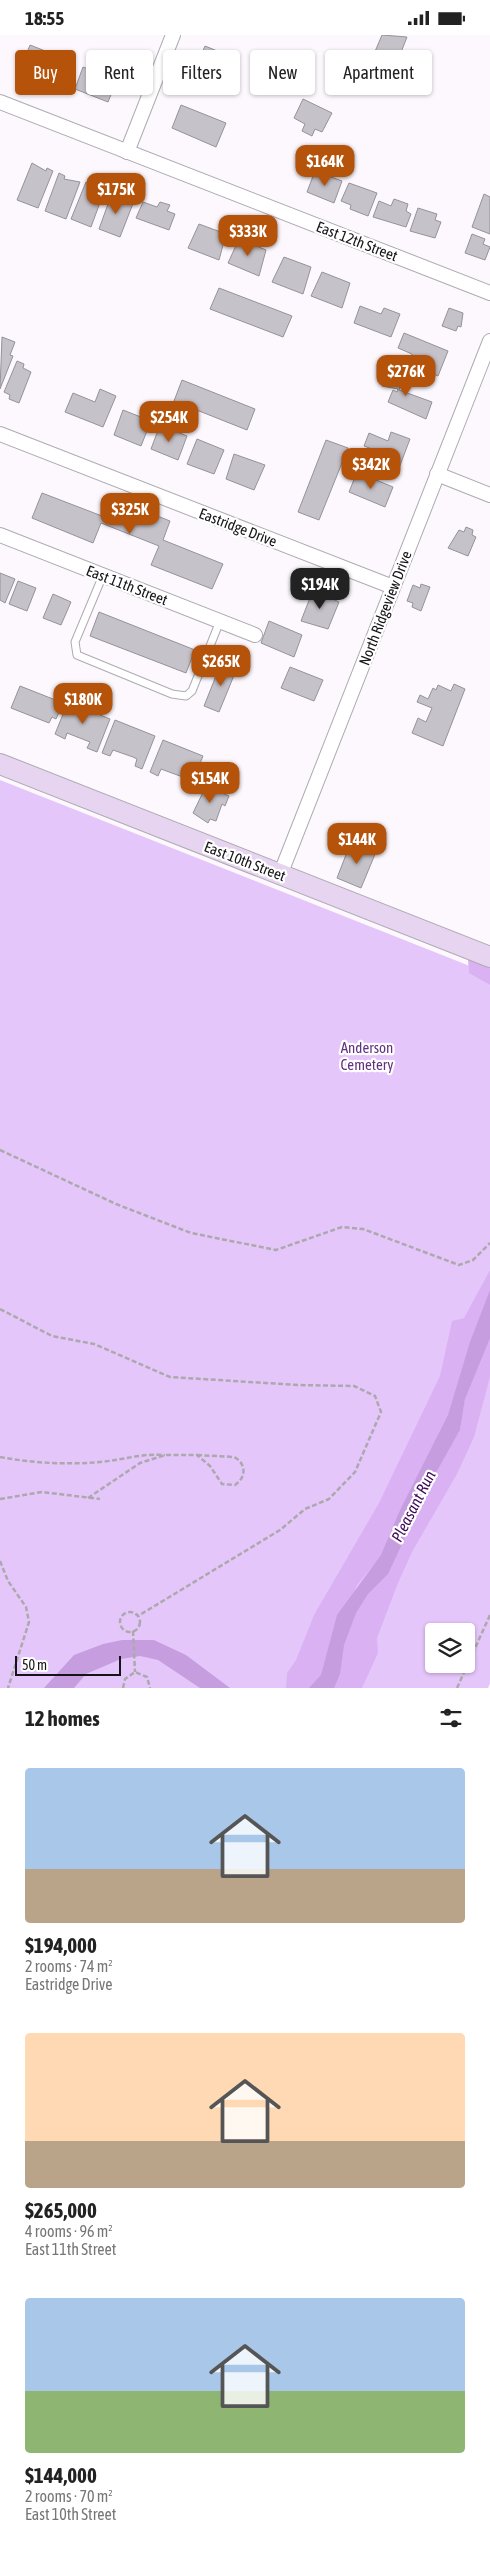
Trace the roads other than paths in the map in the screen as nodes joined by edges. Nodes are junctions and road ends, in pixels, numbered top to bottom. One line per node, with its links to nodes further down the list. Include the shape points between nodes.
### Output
1 (173, 35): 3 (street)
2 (0, 102): 3 (street, East 12th Street)
3 (127, 152): 4 (street, East 12th Street)
4 (490, 293)
5 (490, 341): 7 (street, North Ridgeview Drive)
6 (0, 434): 11 (street, Eastridge Drive)
7 (437, 474): 8 (street); 11 (street, North Ridgeview Drive)
8 (490, 495)
9 (0, 535): 10 (street, East 11th Street)
10 (103, 575): 12 (street, East 11th Street); 12 (lane, via 75,642 77,655 172,695 186,696 192,691)
11 (393, 587): 15 (street, North Ridgeview Drive)
12 (220, 621): 13 (street, East 11th Street)
13 (254, 635)
14 (0, 764): 15 (main road, East 10th Street)
15 (280, 875): 16 (main road, East 10th Street)
16 (490, 957)

